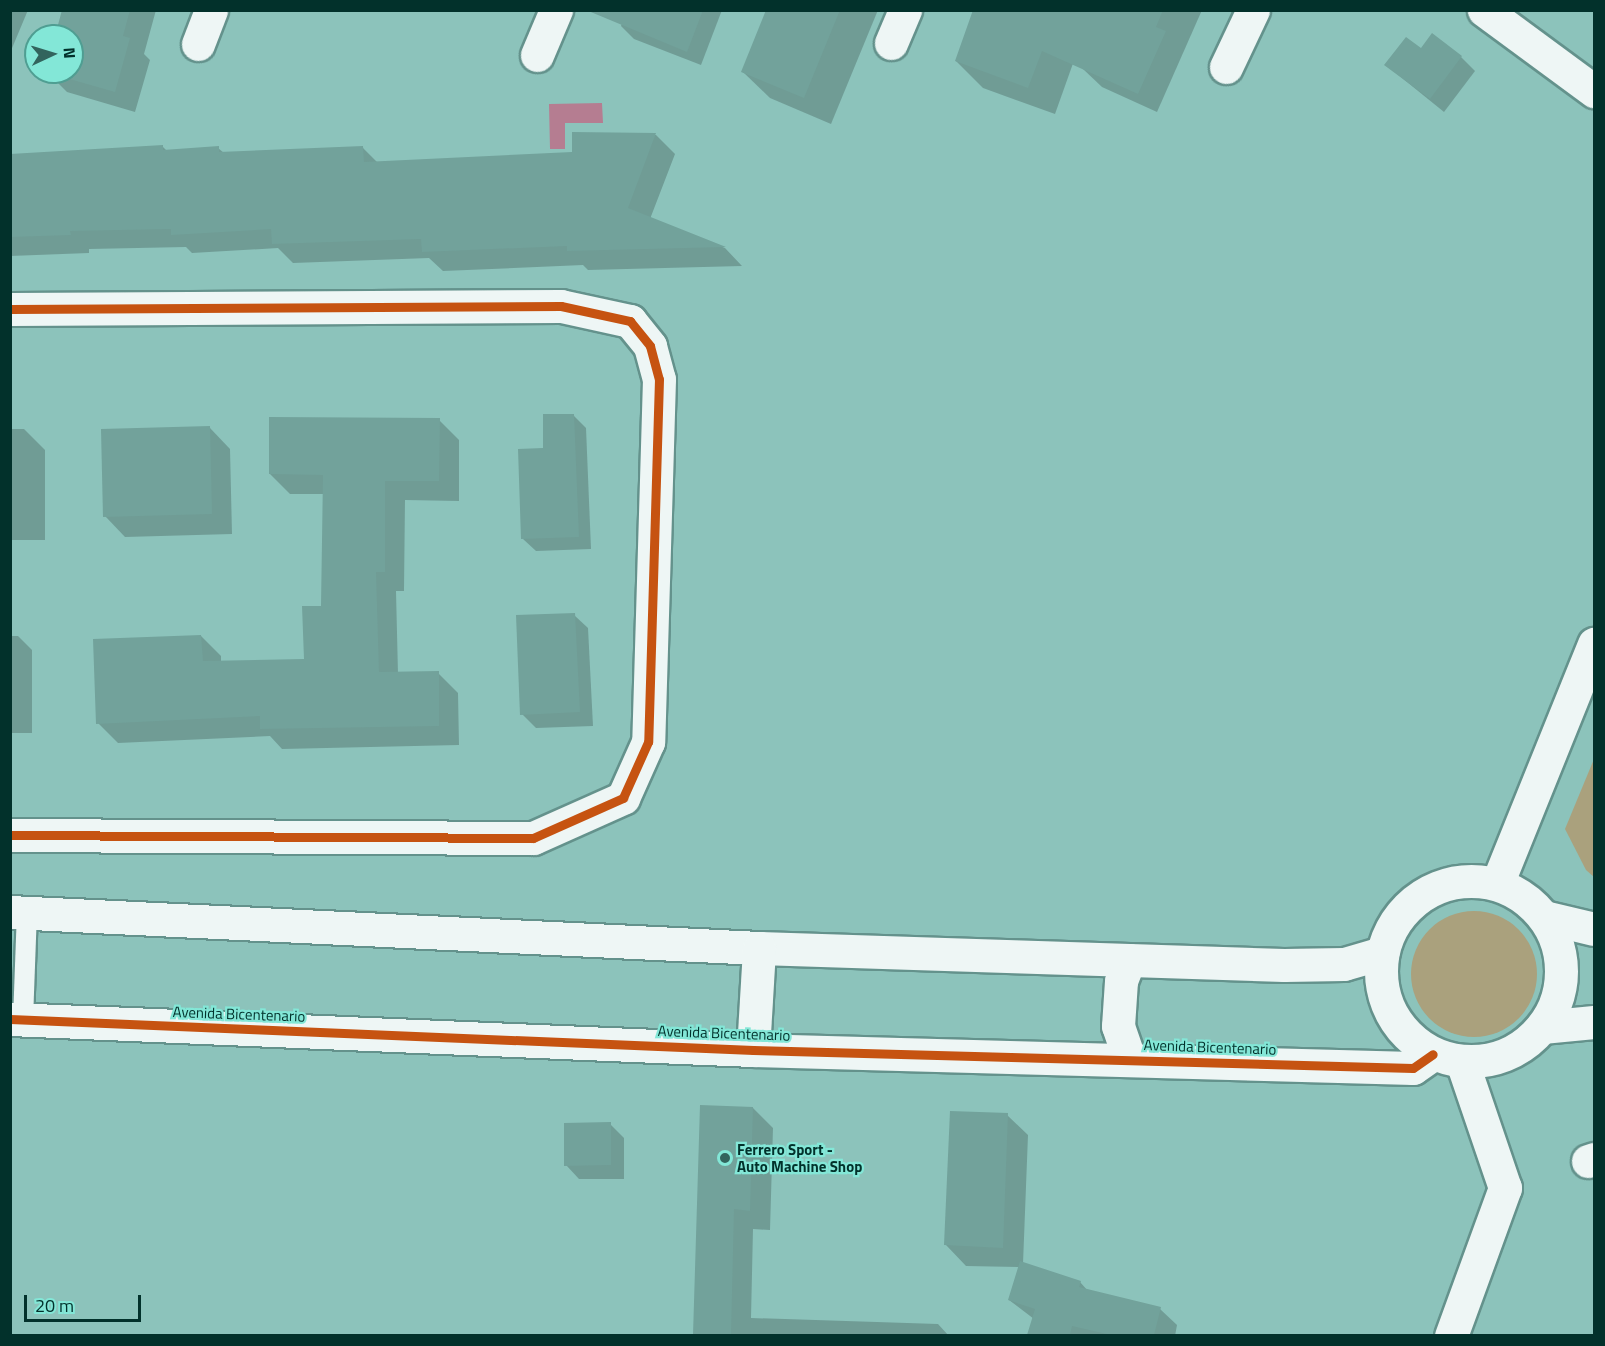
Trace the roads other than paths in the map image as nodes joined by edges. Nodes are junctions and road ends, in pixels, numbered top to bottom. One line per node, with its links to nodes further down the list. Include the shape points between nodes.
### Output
1 (211, 10): 7 (street)
2 (556, 10): 8 (street)
3 (905, 10): 6 (street)
4 (1253, 10): 9 (street)
5 (1484, 10): 10 (street)
6 (891, 43)
7 (198, 44)
8 (537, 55)
9 (1226, 67)
10 (1594, 91)
11 (10, 309): 13 (street, via 561,306 630,321 650,346 659,379 648,742 623,798 533,838)
12 (1594, 644): 14 (street)
13 (10, 835)
14 (1497, 884): 16 (street, via 1523,896); 19 (street, via 1467,880 1429,891 1412,902 1393,925)
15 (19, 913): 18 (street); 21 (lane)
16 (1544, 916): 17 (street); 23 (street, via 1557,943 1561,972 1556,1001)
17 (1594, 929)
18 (759, 948): 20 (street); 24 (street)
19 (1382, 953): 20 (street, via 1344,964); 25 (street, via 1381,983 1390,1012 1408,1036)
20 (1129, 960): 26 (street, via 1121,981 1118,1026)
21 (17, 1020): 24 (street, Avenida Bicentenario)
22 (1594, 1022): 23 (street)
23 (1542, 1027): 25 (street, via 1520,1048 1492,1060)
24 (753, 1050): 26 (street, Avenida Bicentenario)
25 (1447, 1058): 26 (street, Avenida Bicentenario, via 1413,1068); 27 (street, via 1505,1188)
26 (1130, 1060)
27 (1452, 1335)

